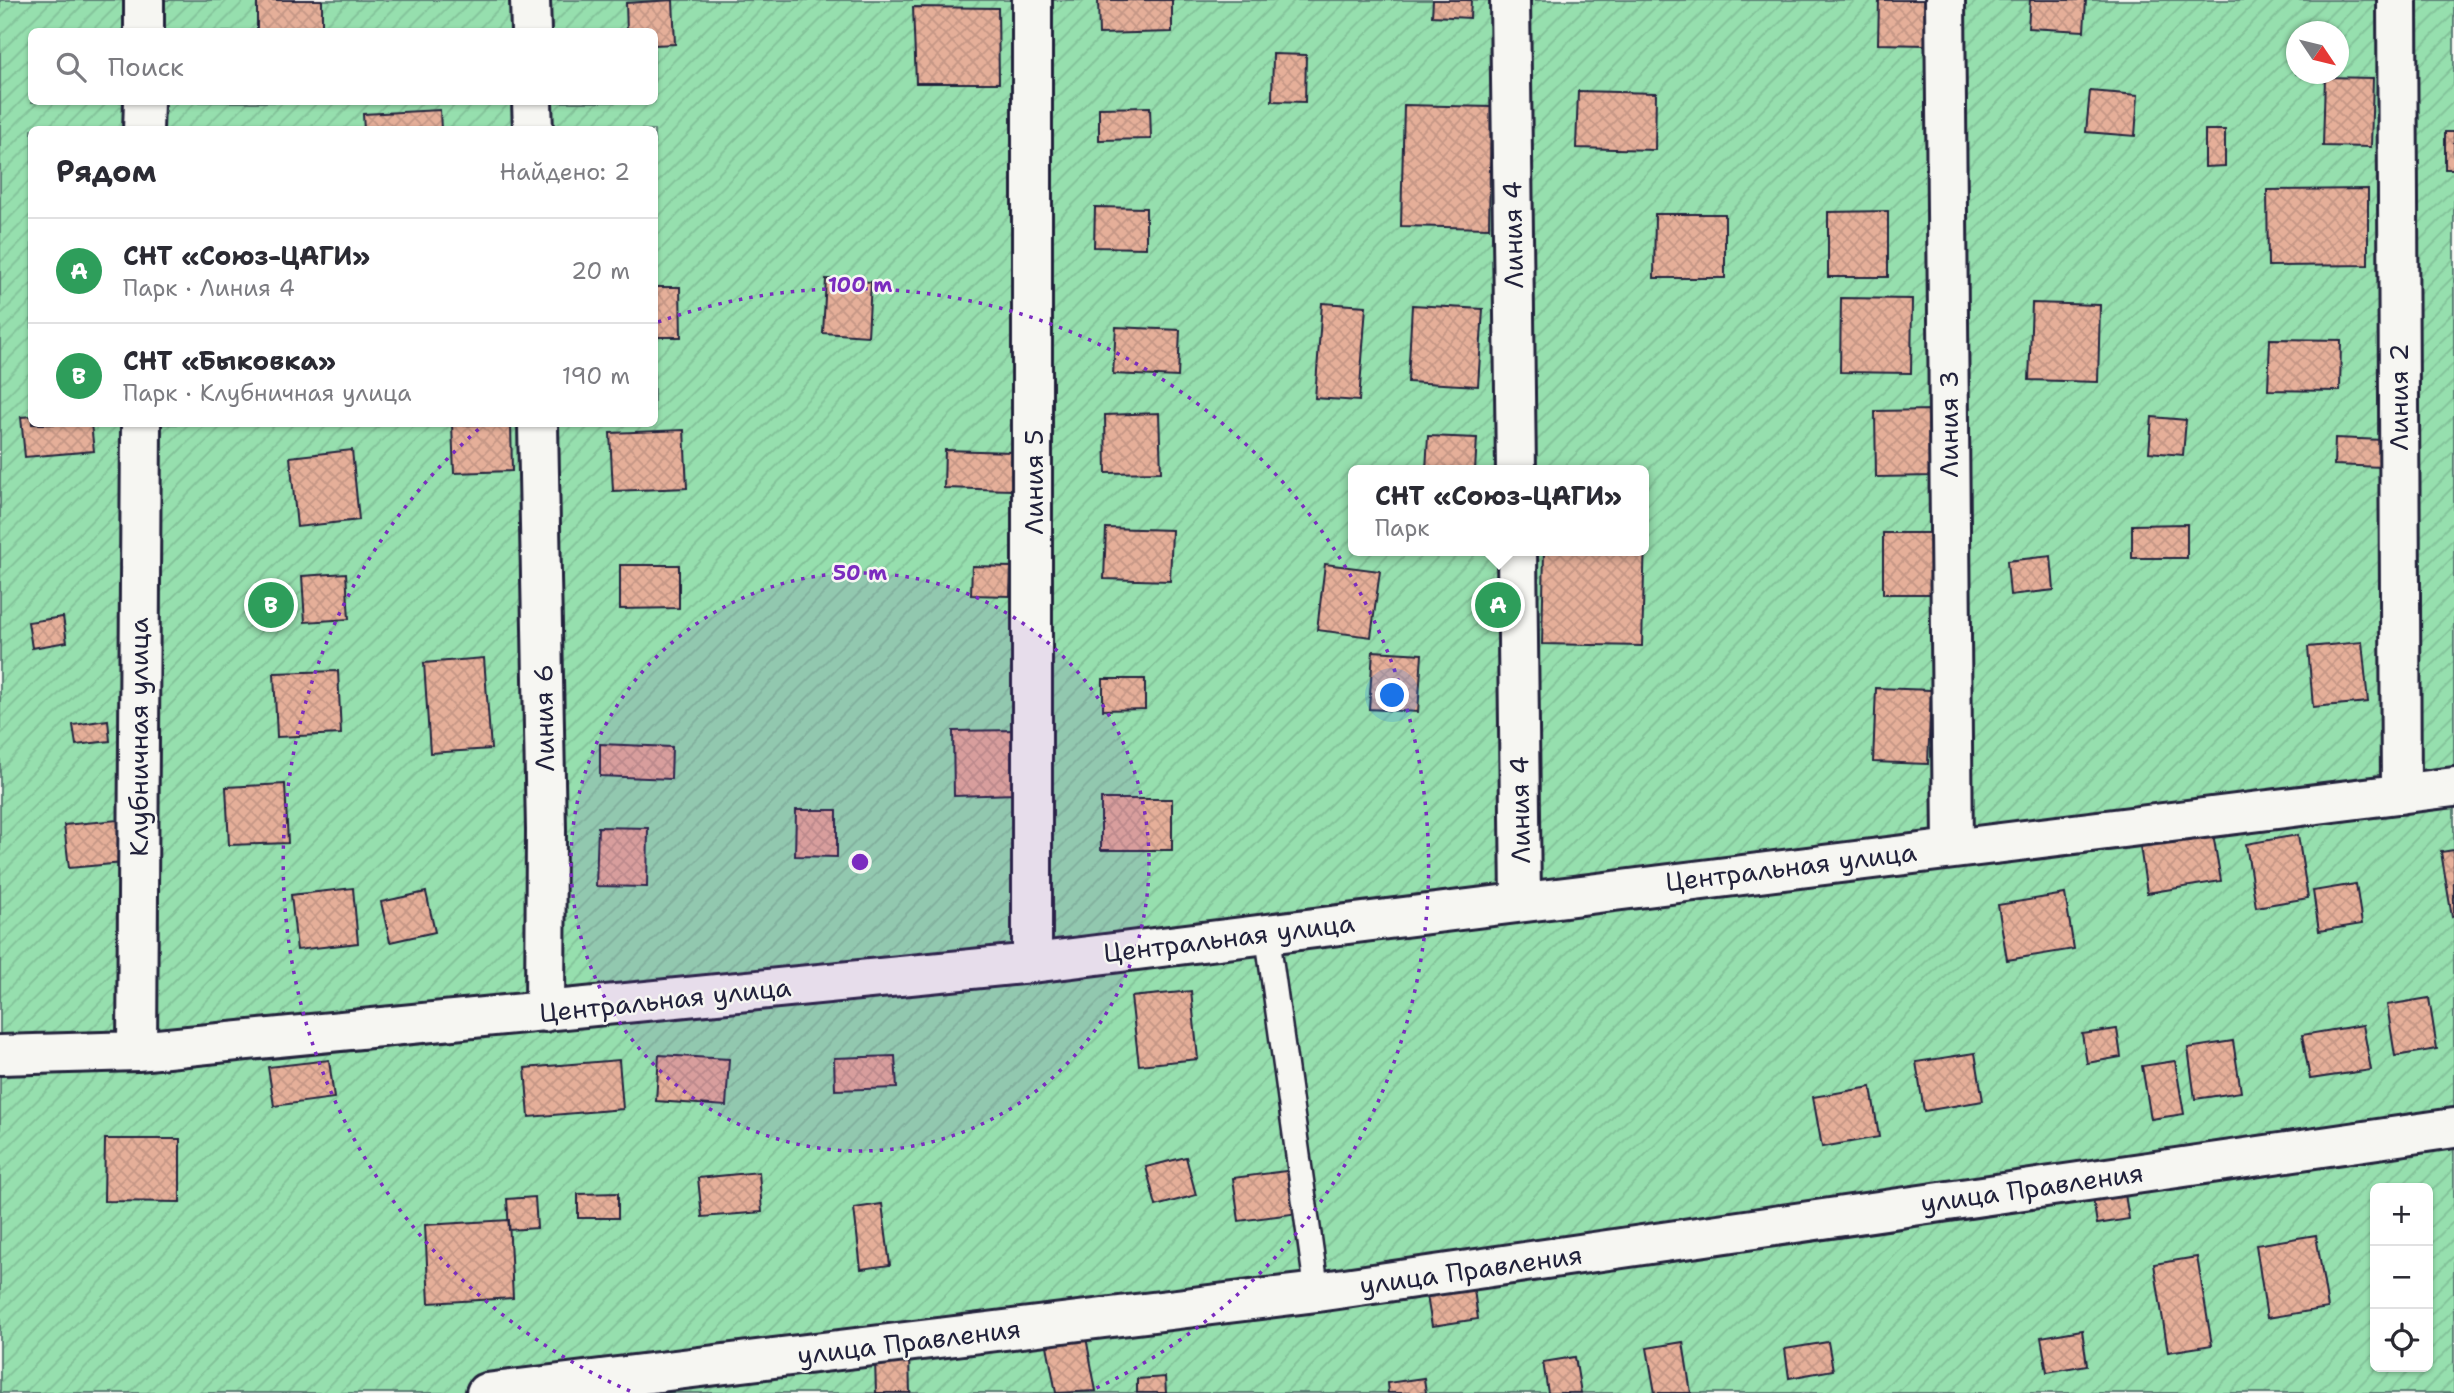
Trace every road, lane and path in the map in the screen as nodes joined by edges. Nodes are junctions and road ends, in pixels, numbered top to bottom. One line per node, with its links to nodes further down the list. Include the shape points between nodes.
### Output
1 (144, 0): 7 (street)
2 (530, 0): 8 (street)
3 (1032, 0): 22 (street, Линия 5)
4 (1510, 0): 15 (street, Линия 4)
5 (1945, 0): 19 (street, Линия 3)
6 (2397, 0): 18 (street, Линия 2)
7 (144, 28)
8 (531, 28)
9 (144, 105): 11 (street)
10 (532, 105): 12 (street)
11 (143, 126)
12 (533, 126)
13 (141, 427): 24 (street, Клубничная улица)
14 (538, 427): 23 (street, Линия 6)
15 (1516, 465)
16 (1517, 556): 20 (street, Линия 4)
17 (2454, 787): 18 (street, Центральная улица)
18 (2401, 794): 19 (street, Центральная улица)
19 (1953, 847): 20 (street, Центральная улица)
20 (1521, 901): 21 (street, Центральная улица)
21 (1267, 933): 22 (street, Центральная улица); 27 (lane)
22 (1032, 963): 23 (street, Центральная улица)
23 (545, 1012): 24 (street, Центральная улица)
24 (137, 1051): 25 (street, Центральная улица)
25 (0, 1055)
26 (2454, 1128): 27 (street, улица Правления)
27 (1317, 1292): 28 (street, улица Правления)
28 (486, 1393)

